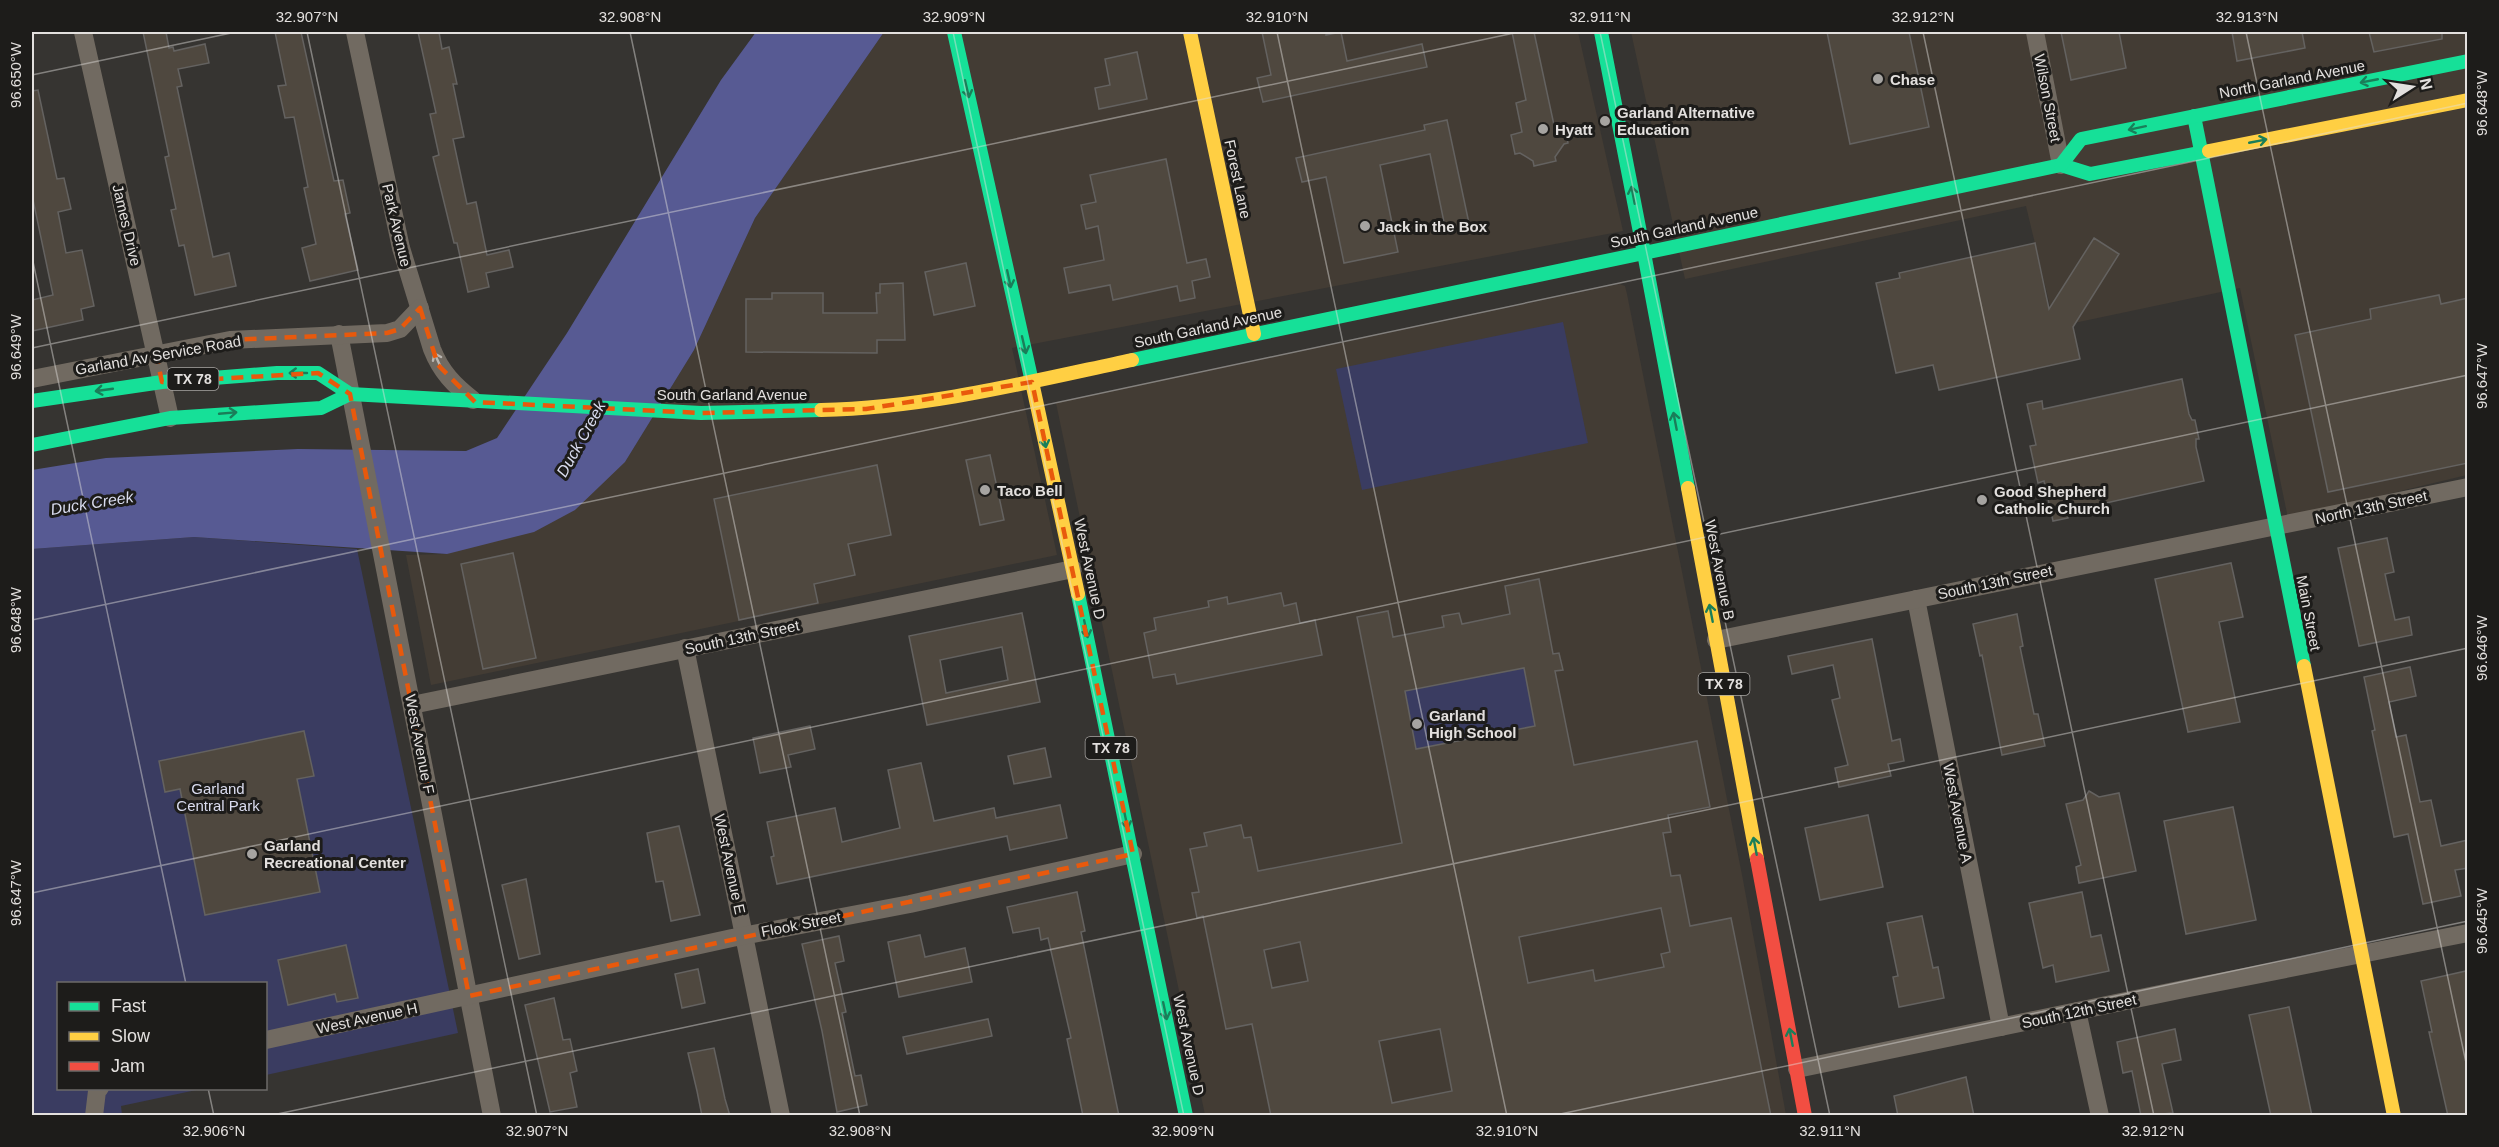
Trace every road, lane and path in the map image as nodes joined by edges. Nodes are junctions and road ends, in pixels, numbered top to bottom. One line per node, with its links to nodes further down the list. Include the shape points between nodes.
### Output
1 (83, 32): 18 (street, James Drive)
2 (355, 32): 15 (street, Park Avenue, via 401,248)
3 (954, 32): 21 (main road, West Avenue D, one-way to 21)
4 (1190, 32): 17 (main road, Forest Lane)
5 (1601, 32): 14 (main road, West Avenue B / TX 78, one-way to 5)
6 (2035, 32): 13 (street, Wilson Street)
7 (2468, 61): 8 (main road, North Garland Avenue, one-way to 8)
8 (2343, 86): 10 (main road, North Garland Avenue); 11 (main road, via 2343,115)
9 (2468, 100): 11 (main road)
10 (2194, 116): 12 (main road, Main Street); 13 (main road, one-way to 13, via 2082,139)
11 (2300, 133): 12 (main road, one-way to 11)
12 (2201, 153): 13 (main road, South Garland Avenue / TX 78, via 2090,174); 28 (main road, Main Street)
13 (2061, 165): 14 (main road, South Garland Avenue / TX 78)
14 (1644, 253): 17 (main road, South Garland Avenue / TX 78); 31 (main road, West Avenue B / TX 78, one-way to 14)
15 (420, 308): 16 (street, Garland Av Service Road, via 400,329); 24 (street, Park Avenue, one-way to 15, via 438,365)
16 (339, 334): 18 (street, Garland Av Service Road, via 230,340); 22 (street, West Avenue F)
17 (1254, 334): 21 (main road, South Garland Avenue / TX 78)
18 (156, 354): 19 (street, Garland Av Service Road); 20 (street, James Drive)
19 (32, 379)
20 (162, 382): 22 (main road, South Garland Avenue / TX 78, one-way to 20, via 318,373); 23 (main road, South Garland Avenue / TX 78, one-way to 23); 25 (street, James Drive)
21 (1032, 382): 24 (main road, South Garland Avenue / TX 78, via 866,409 701,413); 29 (main road, West Avenue D / TX 78, one-way to 29)
22 (350, 394): 24 (main road, South Garland Avenue / TX 78); 25 (main road, South Garland Avenue / TX 78, one-way to 22, via 321,408); 33 (street, West Avenue F)
23 (32, 401)
24 (475, 402)
25 (170, 418): 26 (main road, South Garland Avenue / TX 78)
26 (32, 445)
27 (2468, 487): 28 (street, North 13th Street)
28 (2275, 528): 30 (street, South 13th Street); 37 (main road, Main Street)
29 (1073, 569): 32 (street, South 13th Street); 34 (main road, West Avenue D / TX 78, one-way to 34)
30 (1916, 599): 31 (street, South 13th Street); 40 (street, West Avenue A)
31 (1716, 640): 42 (main road, West Avenue B / TX 78, one-way to 31)
32 (685, 648): 33 (street, South 13th Street); 36 (street, West Avenue E)
33 (412, 705): 38 (street, West Avenue F)
34 (1133, 854): 36 (street, Flook Street, via 910,904); 47 (main road, West Avenue D / TX 78, one-way to 47)
35 (2468, 933): 37 (street, South 12th Street)
36 (745, 935): 38 (street, Flook Street); 46 (street, West Avenue E)
37 (2361, 954): 39 (street, South 12th Street); 50 (main road, Main Street)
38 (469, 996): 41 (street, West Avenue H); 45 (street, West Avenue F)
39 (2077, 1011): 40 (street, South 12th Street); 49 (street)
40 (2001, 1027): 42 (street, South 12th Street)
41 (267, 1040)
42 (1797, 1070): 48 (main road, West Avenue B / TX 78)
43 (98, 1090): 44 (street)
44 (94, 1116)
45 (492, 1116)
46 (781, 1116)
47 (1186, 1116)
48 (1805, 1116)
49 (2100, 1116)
50 (2394, 1116)

